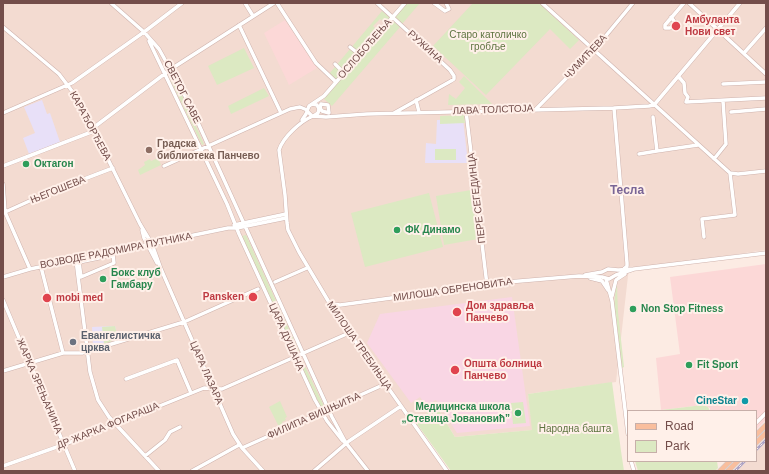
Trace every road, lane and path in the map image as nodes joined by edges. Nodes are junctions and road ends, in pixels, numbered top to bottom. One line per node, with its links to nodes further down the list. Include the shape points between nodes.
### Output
1 (111, 3): 22 (street, СВЕТОГ САВЕ)
2 (182, 3): 22 (street)
3 (245, 3): 15 (street)
4 (274, 3): 15 (street)
5 (277, 3): 33 (street, via 316,63)
6 (377, 3): 17 (street, РУЖИНА)
7 (405, 3): 17 (street, ОСЛОБОЂЕЊА)
8 (434, 3): 9 (street, via 444,11 449,9)
9 (446, 3)
10 (542, 3): 24 (street)
11 (634, 3): 24 (street, ЧУМИЋЕВА)
12 (684, 3): 16 (street)
13 (689, 3): 21 (street)
14 (740, 3): 21 (street)
15 (253, 16): 18 (street)
16 (671, 17)
17 (392, 18): 26 (street, ОСЛОБОЂЕЊА); 39 (street, РУЖИНА, via 454,76 451,81)
18 (239, 25): 28 (street); 53 (street)
19 (3, 26): 35 (street, КАРАЂОРЂЕВА)
20 (766, 28): 25 (street)
21 (717, 29): 25 (street); 32 (street)
22 (144, 32): 28 (street, СВЕТОГ САВЕ, via 159,49); 30 (street, СВЕТОГ САВЕ); 35 (street)
23 (350, 47): 26 (street)
24 (594, 50): 42 (street); 45 (street, ЧУМИЋЕВА)
25 (744, 53): 29 (street)
26 (360, 55): 31 (street, ОСЛОБОЂЕЊА)
27 (335, 64): 31 (street)
28 (171, 69): 30 (street); 61 (street, СВЕТОГ САВЕ)
29 (765, 72)
30 (165, 73): 59 (street); 62 (street, СВЕТОГ САВЕ)
31 (344, 73): 33 (street, ОСЛОБОЂЕЊА)
32 (678, 76): 40 (street, via 685,85 688,97 686,102); 42 (street)
33 (336, 82): 37 (street, ОСЛОБОЂЕЊА)
34 (766, 82): 36 (street)
35 (68, 84): 52 (street); 59 (street, КАРАЂОРЂЕВА)
36 (723, 84)
37 (324, 96): 41 (street, ОСЛОБОЂЕЊА); 47 (street, ОСЛОБОЂЕЊА)
38 (766, 98): 40 (street)
39 (416, 100): 50 (street); 54 (street)
40 (722, 101): 65 (street, via 726,144)
41 (311, 104): 44 (street, via 296,105); 47 (street, via 317,105); 48 (street)
42 (654, 104): 43 (street, ЛАВА ТОЛСТОЈА); 60 (street)
43 (614, 108): 45 (street, ЛАВА ТОЛСТОЈА); 85 (street, via 627,262)
44 (290, 109): 48 (street, via 300,107); 53 (street)
45 (536, 109): 49 (street, ЛАВА ТОЛСТОЈА)
46 (766, 109): 51 (street)
47 (319, 110): 55 (street, ЛАВА ТОЛСТОЈА, via 324,115); 56 (street)
48 (307, 111): 56 (street); 58 (street)
49 (466, 111): 50 (street, ЛАВА ТОЛСТОЈА); 94 (street, ПЕРЕ СЕГЕДИНЦА)
50 (419, 112): 54 (street, ЛАВА ТОЛСТОЈА)
51 (731, 112)
52 (3, 113)
53 (281, 113): 61 (street)
54 (393, 113): 55 (street, ЛАВА ТОЛСТОЈА)
55 (331, 114): 56 (street, ЛАВА ТОЛСТОЈА, via 326,117)
56 (314, 116): 58 (street)
57 (653, 117): 63 (street)
58 (300, 123): 73 (street, via 282,142 279,150)
59 (94, 129): 66 (street); 68 (street, КАРАЂОРЂЕВА)
60 (698, 145): 63 (street); 65 (street)
61 (208, 146): 62 (street); 74 (street, СВЕТОГ САВЕ)
62 (201, 149): 67 (street); 75 (street, СВЕТОГ САВЕ)
63 (657, 151): 64 (street)
64 (639, 154)
65 (714, 159): 70 (street)
66 (3, 166)
67 (164, 166)
68 (112, 168): 72 (street, ЊЕГОШЕВА); 77 (street, КАРАЂОРЂЕВА)
69 (766, 171): 70 (street)
70 (730, 173): 76 (street, via 735,215 702,219)
71 (3, 184): 72 (street)
72 (4, 212): 82 (street)
73 (286, 216): 74 (street, ВОЈВОДЕ РАДОМИРА ПУТНИКА); 81 (street, МИЛОША ТРЕБИЊЦА, via 288,230)
74 (245, 224): 75 (street, ВОЈВОДЕ РАДОМИРА ПУТНИКА); 105 (street, ЦАРА ДУШАНА)
75 (236, 226): 77 (street, ВОЈВОДЕ РАДОМИРА ПУТНИКА); 106 (street, ЦАРА ДУШАНА)
76 (704, 237)
77 (150, 245): 79 (street, ВОЈВОДЕ РАДОМИРА ПУТНИКА); 101 (street, ЦАРА ЛАЗАРА)
78 (766, 253): 83 (street)
79 (78, 261): 79 (street, via 81,277 114,263 113,255); 80 (street, ВОЈВОДЕ РАДОМИРА ПУТНИКА); 103 (street)
80 (41, 267): 82 (street, ВОЈВОДЕ РАДОМИРА ПУТНИКА); 104 (street)
81 (307, 268): 93 (street); 98 (street, МИЛОША ТРЕБИЊЦА)
82 (30, 269): 90 (street, ВОЈВОДЕ РАДОМИРА ПУТНИКА)
83 (634, 269): 85 (street); 87 (street)
84 (612, 270): 85 (street); 86 (street); 91 (street)
85 (623, 270)
86 (605, 271): 88 (street); 92 (street)
87 (629, 271): 91 (street); 96 (street, via 616,280)
88 (579, 276): 89 (street); 94 (street, МИЛОША ОБРЕНОВИЋА)
89 (585, 276): 92 (street); 96 (street, via 602,281)
90 (3, 277)
91 (613, 277): 92 (street, via 609,280); 96 (street)
92 (605, 278): 96 (street)
93 (275, 282)
94 (487, 285): 99 (street, МИЛОША ОБРЕНОВИЋА)
95 (258, 290): 101 (street)
96 (611, 294): 120 (street)
97 (3, 300): 107 (street, ЖАРКА ЗРЕЊАНИНА)
98 (328, 300): 99 (street); 100 (street, МИЛОША ТРЕБИЊЦА)
99 (340, 305): 100 (street)
100 (336, 314): 102 (street, МИЛОША ТРЕБИЊЦА)
101 (184, 322): 103 (street); 111 (street, ЦАРА ЛАЗАРА)
102 (349, 333): 105 (street, ДР ЖАРКА ФОГАРАША); 110 (street, МИЛОША ТРЕБИЊЦА)
103 (88, 352): 104 (street); 118 (street, via 90,372 98,400)
104 (63, 353): 107 (street)
105 (302, 354): 106 (street, ДР ЖАРКА ФОГАРАША); 114 (street, ЦАРА ДУШАНА)
106 (295, 357): 111 (street, ДР ЖАРКА ФОГАРАША, via 222,389); 115 (street, ЦАРА ДУШАНА)
107 (30, 363): 108 (street); 127 (street, ЖАРКА ЗРЕЊАНИНА)
108 (3, 370)
109 (126, 379): 112 (street, via 176,360)
110 (385, 384): 113 (street, МИЛОША ТРЕБИЊЦА); 114 (street, ФИЛИПА ВИШЊИЋА)
111 (213, 388): 112 (street, ДР ЖАРКА ФОГАРАША, via 207,387); 126 (street, ЦАРА ЛАЗАРА)
112 (191, 394): 118 (street, ДР ЖАРКА ФОГАРАША)
113 (401, 406): 125 (street); 139 (street, МИЛОША ТРЕБИЊЦА)
114 (328, 409): 115 (street, ФИЛИПА ВИШЊИЋА); 125 (street, ЦАРА ДУШАНА)
115 (322, 412): 125 (street, ЦАРА ДУШАНА); 128 (street, ФИЛИПА ВИШЊИЋА)
116 (766, 413): 117 (street)
117 (757, 422)
118 (116, 424): 127 (street, ДР ЖАРКА ФОГАРАША); 129 (street)
119 (766, 424): 123 (main road)
120 (627, 426)
121 (180, 427): 129 (street, via 170,432 165,440)
122 (766, 433): 124 (main road)
123 (757, 434)
124 (757, 442)
125 (346, 443): 137 (street); 138 (street, ЦАРА ДУШАНА)
126 (239, 444): 128 (street, ЦАРА ЛАЗАРА); 135 (street)
127 (64, 445): 132 (street, ДР ЖАРКА ФОГАРАША); 133 (street, ЖАРКА ЗРЕЊАНИНА)
128 (242, 448): 136 (street, ЦАРА ЛАЗАРА)
129 (145, 456): 134 (street)
130 (729, 462): 140 (main road)
131 (737, 462): 141 (main road)
132 (3, 466)
133 (75, 471)
134 (159, 471)
135 (192, 471)
136 (263, 471)
137 (314, 471)
138 (368, 471)
139 (446, 471)
140 (720, 471)
141 (728, 471)

